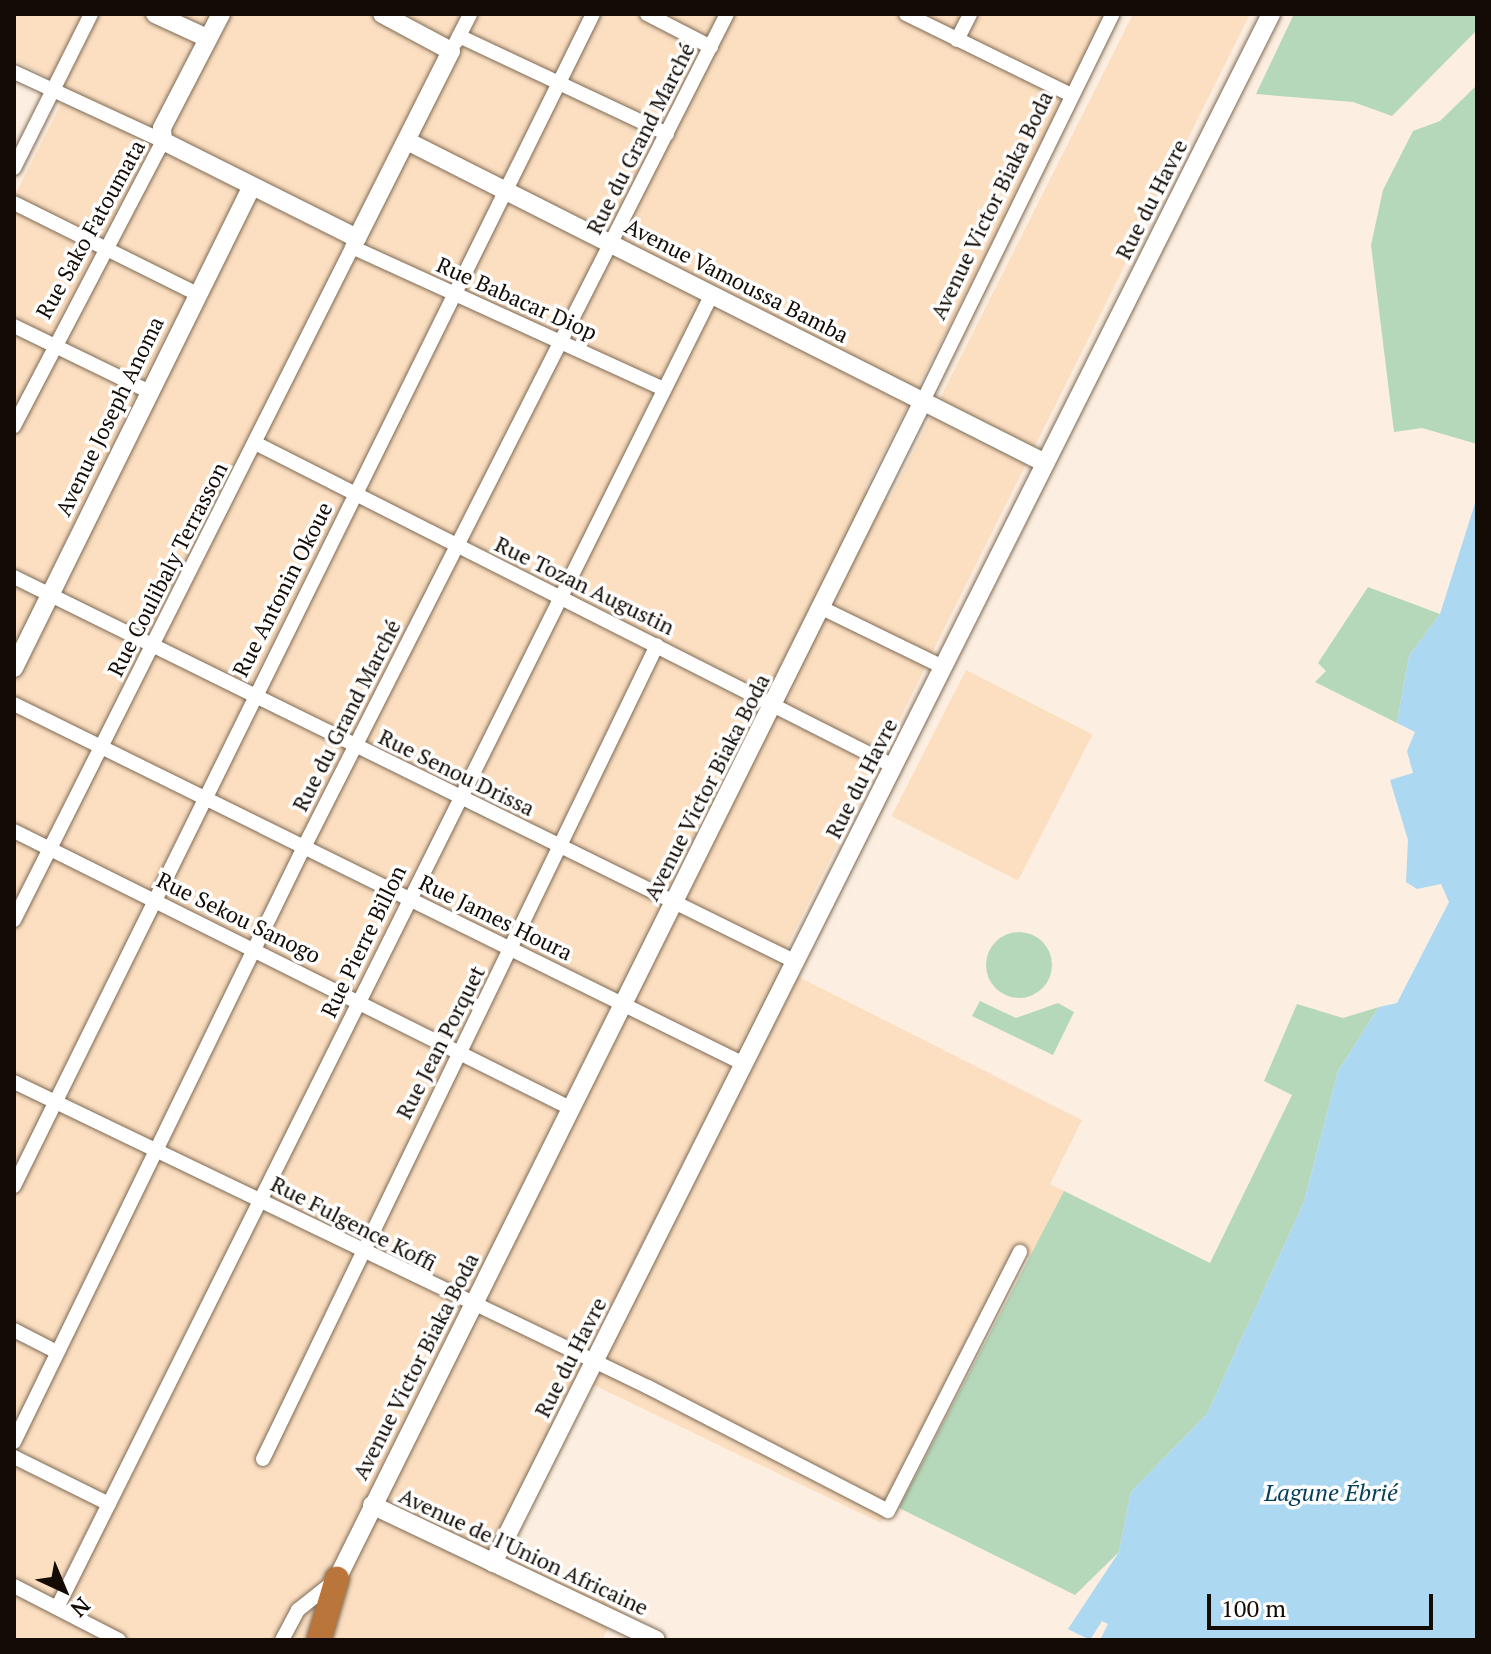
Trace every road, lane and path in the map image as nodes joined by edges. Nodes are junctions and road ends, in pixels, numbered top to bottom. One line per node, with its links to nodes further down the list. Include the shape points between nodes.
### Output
1 (91, 14): 19 (street)
2 (155, 14): 13 (street)
3 (221, 14): 13 (street)
4 (382, 14): 15 (street)
5 (470, 14): 15 (street)
6 (593, 14): 18 (street, Rue Antonin Okoue)
7 (647, 14): 16 (street)
8 (727, 14): 16 (street, Rue du Grand Marché)
9 (906, 14): 14 (street)
10 (970, 14): 14 (street)
11 (1113, 14): 20 (street, Avenue Victor Biaka Boda)
12 (1271, 14): 42 (street, Rue du Havre)
13 (207, 38): 22 (street, via 162,128)
14 (957, 40): 20 (street)
15 (455, 43): 18 (street); 23 (street)
16 (711, 47): 21 (street, Rue du Grand Marché)
17 (14, 72): 19 (street)
18 (559, 86): 21 (street); 26 (street, Rue Antonin Okoue)
19 (52, 91): 22 (street); 24 (street)
20 (1071, 95): 39 (street, Avenue Victor Biaka Boda)
21 (667, 134): 29 (street, Rue du Grand Marché)
22 (163, 141): 25 (street); 30 (street, Rue Sako Fatoumata)
23 (407, 141): 26 (street, Avenue Vamoussa Bamba); 28 (street)
24 (14, 168)
25 (251, 188): 28 (street); 31 (street, Avenue Joseph Anoma)
26 (507, 192): 29 (street, Avenue Vamoussa Bamba); 32 (street, Rue Antonin Okoue)
27 (14, 203): 30 (street)
28 (355, 242): 32 (street, Rue Babacar Diop); 41 (street, Rue Coulibaly Terrasson)
29 (612, 245): 33 (street, Avenue Vamoussa Bamba); 35 (street, Rue du Grand Marché)
30 (106, 248): 31 (street); 36 (street, Rue Sako Fatoumata)
31 (197, 294): 38 (street, Avenue Joseph Anoma)
32 (452, 294): 35 (street, Rue Babacar Diop); 43 (street, Rue Antonin Okoue)
33 (712, 294): 37 (street, Rue Pierre Billon); 39 (street, Avenue Vamoussa Bamba)
34 (14, 326): 36 (street)
35 (561, 340): 37 (street, Rue Babacar Diop); 44 (street, Rue du Grand Marché)
36 (52, 345): 38 (street); 40 (street, Rue Sako Fatoumata)
37 (664, 389): 47 (street, Rue Pierre Billon)
38 (146, 390): 46 (street, Avenue Joseph Anoma)
39 (923, 401): 42 (street, Avenue Vamoussa Bamba); 48 (street, Avenue Victor Biaka Boda)
40 (14, 426)
41 (257, 444): 43 (street, Rue Tozan Augustin); 50 (street, Rue Coulibaly Terrasson)
42 (1045, 463): 51 (street, Rue du Havre)
43 (354, 495): 44 (street, Rue Tozan Augustin); 53 (street, Rue Antonin Okoue)
44 (455, 546): 47 (street, Rue Tozan Augustin); 57 (street, Rue du Grand Marché)
45 (14, 577): 46 (street, Rue Senou Drissa)
46 (47, 595): 50 (street, Rue Senou Drissa); 52 (street, Avenue Joseph Anoma)
47 (559, 596): 49 (street, Rue Tozan Augustin); 60 (street, Rue Pierre Billon)
48 (822, 608): 51 (street); 55 (street, Avenue Victor Biaka Boda)
49 (657, 645): 55 (street, Rue Tozan Augustin); 62 (street, Rue Jean Porquet)
50 (151, 647): 53 (street, Rue Senou Drissa); 56 (street, Rue Coulibaly Terrasson)
51 (943, 667): 58 (street, Rue du Havre)
52 (14, 668)
53 (254, 693): 57 (street, Rue Senou Drissa); 59 (street, Rue Antonin Okoue)
54 (14, 704): 56 (street, Rue James Houra)
55 (773, 706): 58 (street, Rue Tozan Augustin); 67 (street, Avenue Victor Biaka Boda)
56 (100, 747): 59 (street, Rue James Houra); 63 (street, Rue Coulibaly Terrasson)
57 (355, 747): 60 (street, Rue Senou Drissa); 64 (street, Rue du Grand Marché)
58 (893, 766): 71 (street, Rue du Havre)
59 (200, 799): 64 (street, Rue James Houra); 65 (street, Rue Antonin Okoue)
60 (457, 799): 62 (street, Rue Senou Drissa); 66 (street, Rue Pierre Billon)
61 (14, 831): 63 (street, Rue Sekou Sanogo)
62 (562, 846): 67 (street, Rue Senou Drissa); 70 (street, Rue Jean Porquet)
63 (50, 848): 65 (street, Rue Sekou Sanogo); 68 (street, Rue Coulibaly Terrasson)
64 (303, 849): 66 (street, Rue James Houra); 69 (street, Rue du Grand Marché)
65 (153, 899): 69 (street, Rue Sekou Sanogo); 77 (street, Rue Antonin Okoue)
66 (409, 899): 70 (street, Rue James Houra); 72 (street, Rue Pierre Billon)
67 (675, 902): 71 (street, Rue Senou Drissa); 73 (street, Avenue Victor Biaka Boda)
68 (14, 920)
69 (255, 948): 72 (street, Rue Sekou Sanogo); 79 (street, Rue du Grand Marché)
70 (511, 949): 73 (street, Rue James Houra); 74 (street, Rue Jean Porquet)
71 (796, 962): 75 (street, Rue du Havre)
72 (359, 1002): 74 (street, Rue Sekou Sanogo); 81 (street, Rue Pierre Billon)
73 (624, 1004): 75 (street, Rue James Houra); 78 (street, Avenue Victor Biaka Boda)
74 (459, 1053): 78 (street, Rue Sekou Sanogo); 82 (street, Rue Jean Porquet)
75 (744, 1064): 87 (street, Rue du Havre)
76 (14, 1082): 77 (street, Rue Fulgence Koffi)
77 (54, 1103): 79 (street, Rue Fulgence Koffi); 80 (street, Rue Antonin Okoue)
78 (572, 1109): 84 (street, Avenue Victor Biaka Boda)
79 (156, 1150): 81 (street, Rue Fulgence Koffi); 86 (street, Rue du Grand Marché)
80 (14, 1186)
81 (260, 1200): 82 (street, Rue Fulgence Koffi); 91 (street, Rue Pierre Billon)
82 (361, 1250): 84 (street, Rue Fulgence Koffi); 90 (street, Rue Jean Porquet)
83 (1020, 1252): 87 (street, Rue Fulgence Koffi, via 888,1511)
84 (472, 1308): 87 (street, Rue Fulgence Koffi); 92 (street, Avenue Victor Biaka Boda)
85 (14, 1330): 86 (street)
86 (57, 1352): 88 (street, Rue du Grand Marché)
87 (593, 1364): 93 (street, Rue du Havre)
88 (14, 1442)
89 (14, 1457): 91 (street)
90 (263, 1459)
91 (109, 1504): 96 (street, Rue Pierre Billon)
92 (372, 1505): 93 (street, Avenue de l'Union Africaine); 94 (street, Avenue Victor Biaka Boda)
93 (493, 1563): 100 (street, Avenue de l'Union Africaine)
94 (337, 1579): 98 (street, via 298,1610); 99 (highway)
95 (14, 1586): 96 (street)
96 (57, 1608): 97 (street)
97 (119, 1640)
98 (282, 1640)
99 (319, 1640)
100 (656, 1640)

